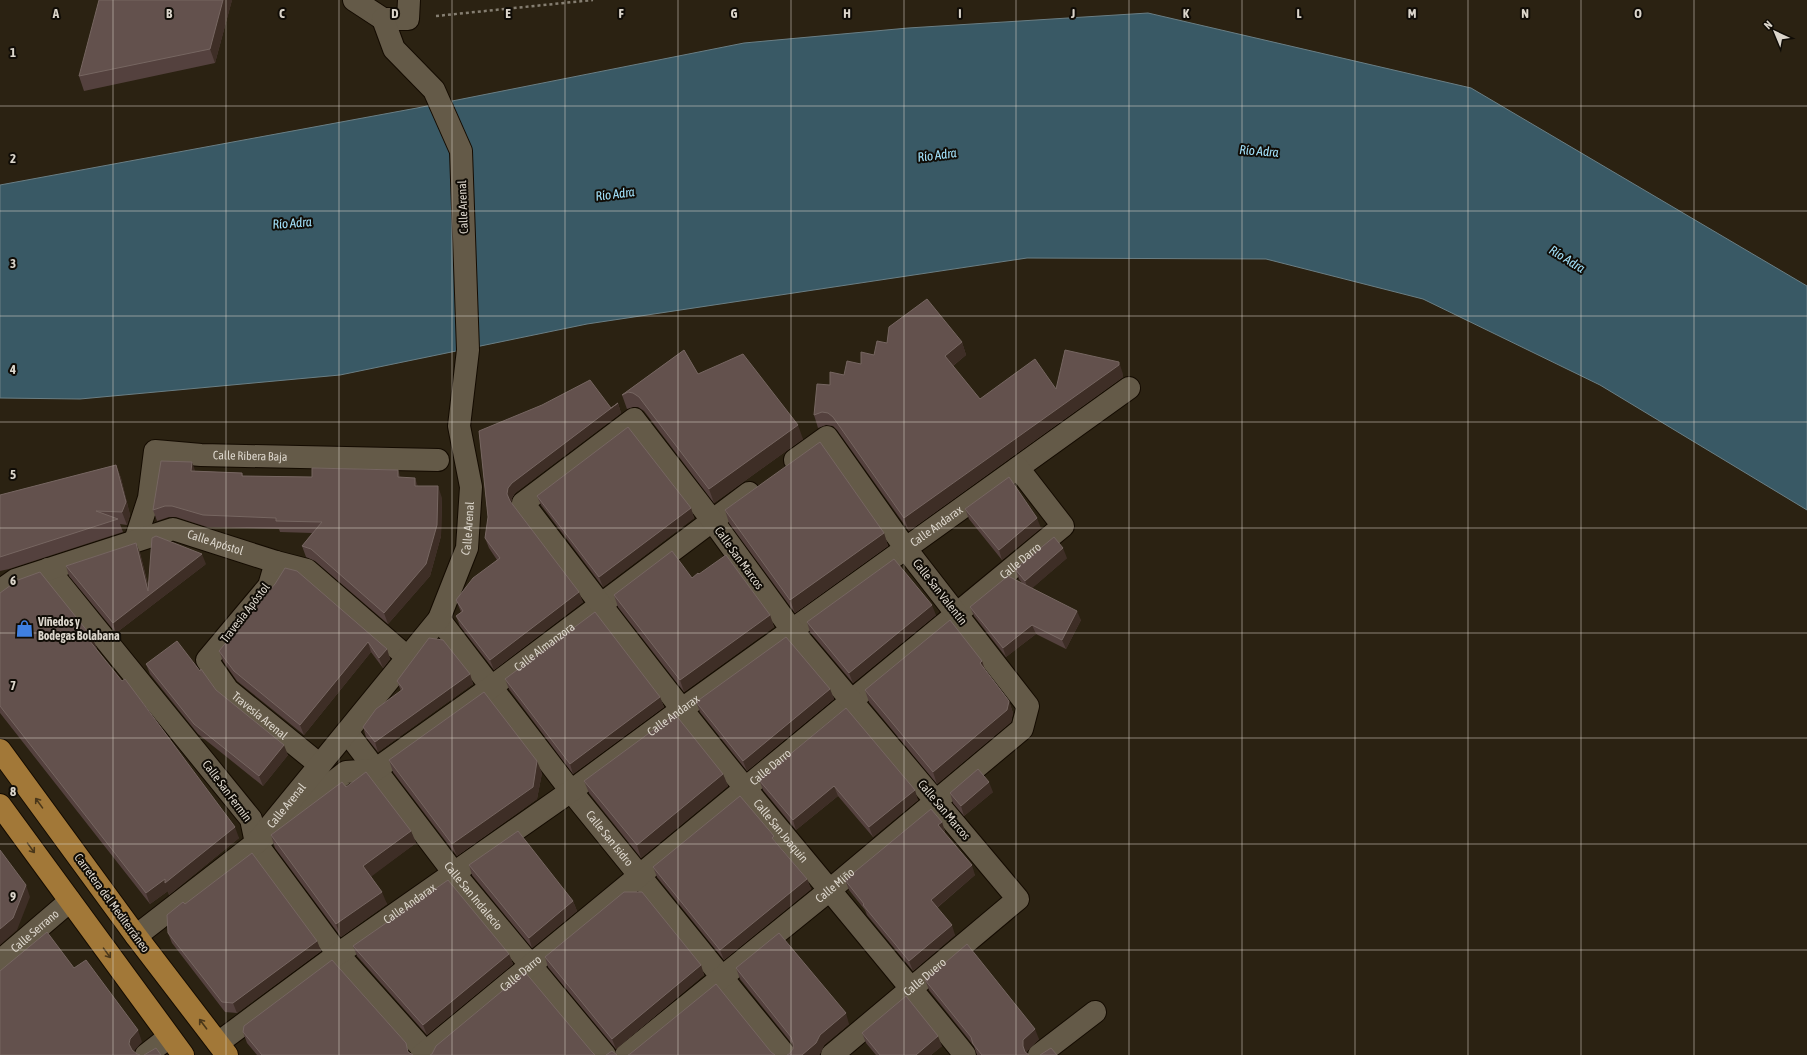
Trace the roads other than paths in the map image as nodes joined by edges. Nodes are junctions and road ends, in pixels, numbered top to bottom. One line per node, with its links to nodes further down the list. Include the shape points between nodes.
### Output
1 (354, 0): 3 (street)
2 (408, 10): 3 (street)
3 (382, 19): 16 (street, Calle Arenal, via 394,49 434,90 461,151 468,350 459,426 471,487 467,548)
4 (1129, 388): 7 (street, Calle Andarax)
5 (827, 437): 8 (street, Calle Almanzora); 10 (street, Calle San Valentín)
6 (438, 460): 9 (street, Calle Ribera Baja, via 200,455 155,451 149,498)
7 (1018, 468): 10 (street, Calle Andarax); 15 (street, Calle Darro, via 1063,526)
8 (712, 520): 14 (street, Calle Almanzora); 14 (street, Calle San Marcos, via 634,418 523,503); 17 (street, Calle San Marcos)
9 (135, 541): 11 (street, Calle Apóstol, via 173,529); 12 (street, Calle Apóstol)
10 (906, 548): 15 (street, Calle San Valentín); 17 (street, Calle Andarax)
11 (276, 562): 18 (street, Calle Apóstol, via 307,570); 19 (street, Travesía Apóstol, via 269,586)
12 (48, 569): 13 (street, Calle Apóstol, via 15,580); 32 (street, Calle San Fermín, via 251,819)
13 (0, 591)
14 (601, 603): 20 (street, Calle Almanzora); 23 (street, Calle San Joaquín)
15 (957, 613): 21 (street, Calle Darro); 22 (street, Calle San Valentín)
16 (438, 619): 18 (street, Calle Arenal); 20 (street, Calle San Isidro)
17 (792, 630): 21 (street, Calle San Marcos); 23 (street, Calle Andarax)
18 (407, 657): 24 (street, Calle Arenal)
19 (207, 660): 26 (street, Travesía Arenal, via 228,690)
20 (490, 688): 27 (street, Calle Almanzora); 29 (street, Calle San Isidro)
21 (850, 701): 28 (street, Calle Darro); 30 (street, Calle San Marcos)
22 (1028, 706): 30 (street, Calle Miño, via 1022,729)
23 (682, 709): 28 (street, Calle San Joaquín); 29 (street, Calle Andarax)
24 (347, 732): 26 (street, Calle Arenal); 27 (street, Calle San Indalecio)
25 (0, 750): 38 (highway, Carretera del Mediterráneo, one-way to 25)
26 (320, 765): 32 (street, Calle Arenal)
27 (375, 770): 32 (street, via 346,772); 33 (street, Calle San Indalecio)
28 (746, 789): 34 (street, Calle Darro); 35 (street, Calle San Joaquín)
29 (571, 791): 33 (street, Calle Andarax); 34 (street, Calle San Isidro)
30 (936, 800): 35 (street, Calle Miño); 36 (street, Calle San Marcos)
31 (4, 817): 37 (highway, one-way to 37)
32 (256, 843): 38 (street, Calle Arenal); 39 (street, Calle San Fermín)
33 (454, 873): 39 (street, Calle Andarax); 41 (street, Calle San Indalecio)
34 (640, 876): 41 (street, Calle Darro); 42 (street, Calle San Isidro)
35 (831, 889): 42 (street, Calle Miño); 43 (street, Calle San Joaquín)
36 (1018, 899): 43 (street, Calle Duero)
37 (70, 901): 40 (street, Calle Serrano); 45 (highway, one-way to 45)
38 (136, 936): 46 (highway, Carretera del Mediterráneo, one-way to 38)
39 (338, 954): 46 (street, Calle Andarax); 47 (street, Calle San Fermín)
40 (0, 962)
41 (531, 966): 47 (street, Calle Darro); 50 (street, Calle San Indalecio)
42 (721, 977): 51 (street, Calle Miño); 52 (street, Calle San Isidro)
43 (912, 988): 53 (street, Calle Duero); 54 (street, Calle San Joaquín)
44 (1095, 1012): 55 (street)
45 (169, 1037): 48 (street); 49 (highway)
46 (222, 1049)
47 (425, 1054)
48 (146, 1055)
49 (183, 1055)
50 (605, 1055)
51 (626, 1055)
52 (785, 1055)
53 (832, 1055)
54 (965, 1055)
55 (1039, 1055)

